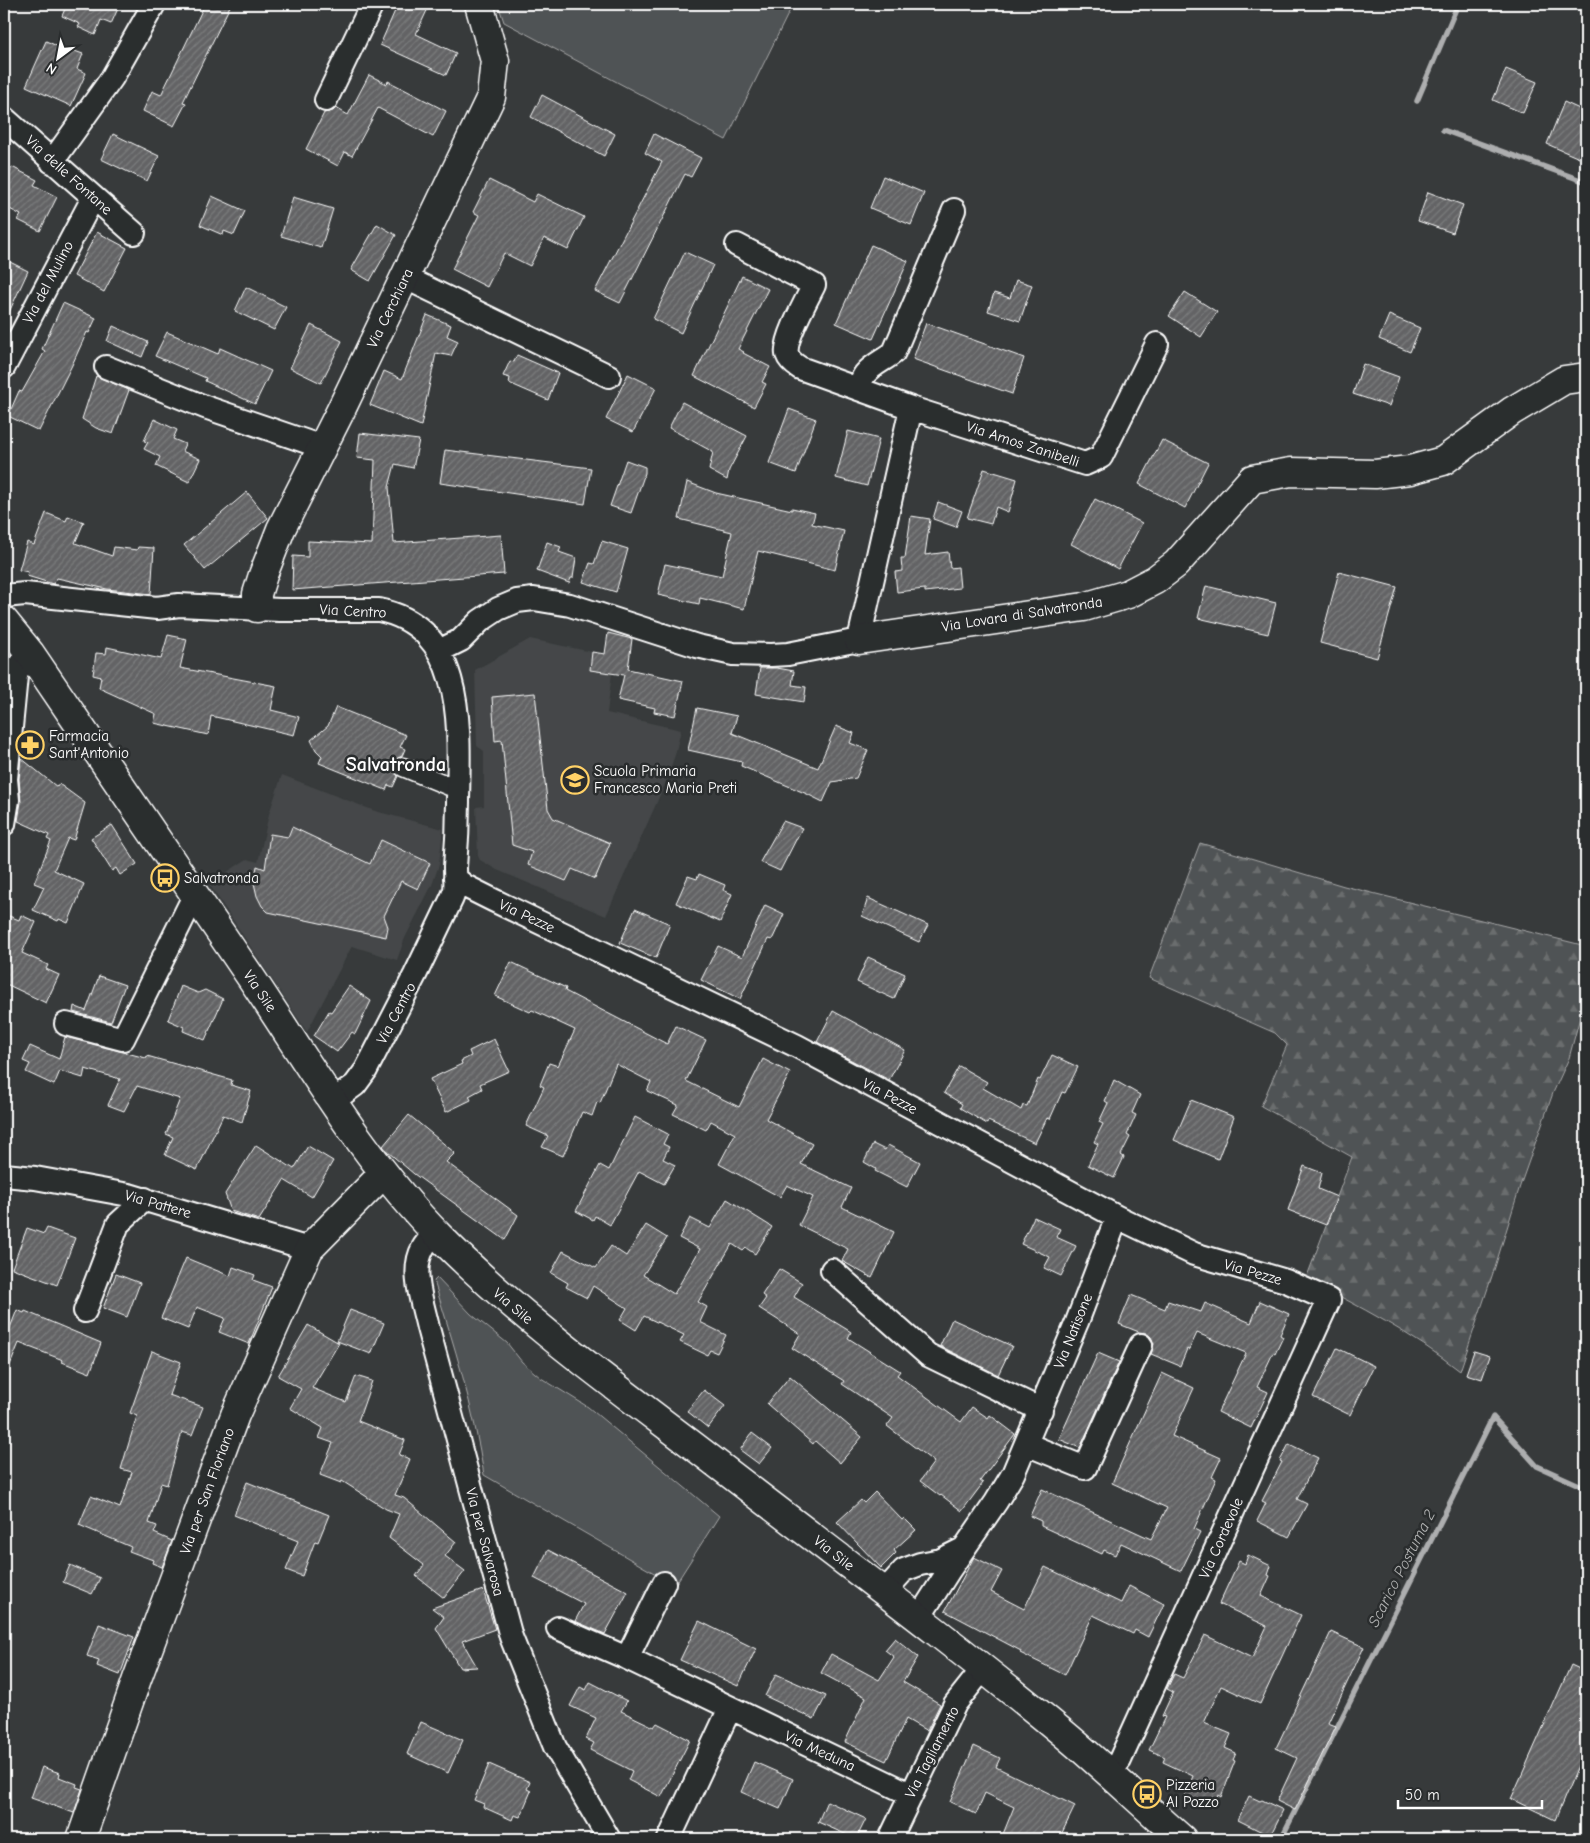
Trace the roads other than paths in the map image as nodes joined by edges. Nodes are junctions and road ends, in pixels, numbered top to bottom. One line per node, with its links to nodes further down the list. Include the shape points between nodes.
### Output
1 (154, 4): 6 (street, via 112,78)
2 (372, 4): 4 (street)
3 (479, 4): 11 (street, Via Cerchiara, via 495,61 491,97)
4 (326, 100)
5 (4, 118): 6 (street, Via delle Fontane)
6 (52, 162): 7 (street, Via delle Fontane)
7 (93, 198): 9 (street, Via delle Fontane); 13 (street, Via del Mulino)
8 (954, 210): 17 (street, via 894,352 864,375)
9 (134, 233)
10 (737, 245): 17 (street, Via Amos Zanibelli, via 814,285 789,339 787,355 800,368)
11 (406, 278): 15 (street); 19 (street, Via Cerchiara)
12 (1157, 344): 18 (street, Via Amos Zanibelli, via 1101,456 1085,464)
13 (4, 367)
14 (106, 367): 19 (street)
15 (609, 376)
16 (1586, 377): 23 (street, Via Lovara di Salvatronda, via 1564,380 1512,411 1443,461 1410,470 1375,474 1292,472 1252,479 1176,564 1128,594 1084,607)
17 (858, 389): 18 (street, Via Amos Zanibelli)
18 (911, 408): 23 (street)
19 (322, 447): 21 (street, Via Cerchiara, via 270,555 257,594)
20 (4, 596): 21 (street, Via Centro, via 25,594 157,608 186,605)
21 (257, 608): 24 (street, Via Centro, via 388,612 415,626)
22 (4, 621): 25 (street, Via Sile)
23 (859, 640): 24 (street, Via Lovara di Salvatronda, via 788,654 733,654 697,646 570,605 534,599 517,601 498,609 461,640)
24 (439, 651): 29 (street, Via Centro, via 452,682 457,707)
25 (30, 653): 28 (street, via 20,664 16,676); 30 (street, Via Sile)
26 (403, 767): 27 (street)
27 (449, 786)
28 (4, 824)
29 (456, 878): 32 (street, Via Centro, via 452,898 366,1070 355,1085); 36 (street, Via Pezze, via 493,900 797,1046)
30 (195, 894): 31 (street, via 124,1039); 32 (street, Via Sile)
31 (66, 1024)
32 (334, 1102): 33 (street, Via Sile)
33 (384, 1173): 37 (street, Via Sile); 38 (street, Via per San Floriano)
34 (4, 1175): 35 (street, Via Pattere)
35 (145, 1199): 38 (street, Via Pattere); 41 (street, via 118,1224)
36 (1116, 1217): 40 (street, Via Pezze, via 1194,1254 1286,1281); 43 (street, Via Natisone)
37 (436, 1233): 47 (street, Via Sile, via 491,1287 548,1335); 56 (street, Via per Salvarosa, via 423,1248 417,1271 421,1296 511,1637 555,1747)
38 (309, 1249): 55 (street, Via per San Floriano, via 235,1415)
39 (832, 1270): 43 (street, via 928,1355)
40 (1329, 1300): 53 (street, Via Cordevole, via 1120,1760)
41 (85, 1311)
42 (1142, 1345): 44 (street, via 1084,1468)
43 (1041, 1410): 44 (street, Via Natisone)
44 (1026, 1444): 45 (street, Via Natisone, via 1006,1485)
45 (964, 1549): 47 (street, via 950,1557 904,1570); 48 (street, Via Natisone)
46 (664, 1583): 50 (street)
47 (884, 1592): 48 (street, Via Sile)
48 (918, 1619): 51 (street, Via Sile)
49 (558, 1628): 50 (street, Via Meduna)
50 (627, 1658): 52 (street, Via Meduna)
51 (982, 1670): 53 (street, Via Sile); 54 (street, Via Tagliamento, via 955,1704)
52 (730, 1708): 54 (street, Via Meduna); 57 (street)
53 (1109, 1774): 59 (street, Via Sile)
54 (910, 1794): 58 (street, Via Tagliamento)
55 (81, 1839)
56 (609, 1839)
57 (669, 1839)
58 (890, 1839)
59 (1182, 1839)

